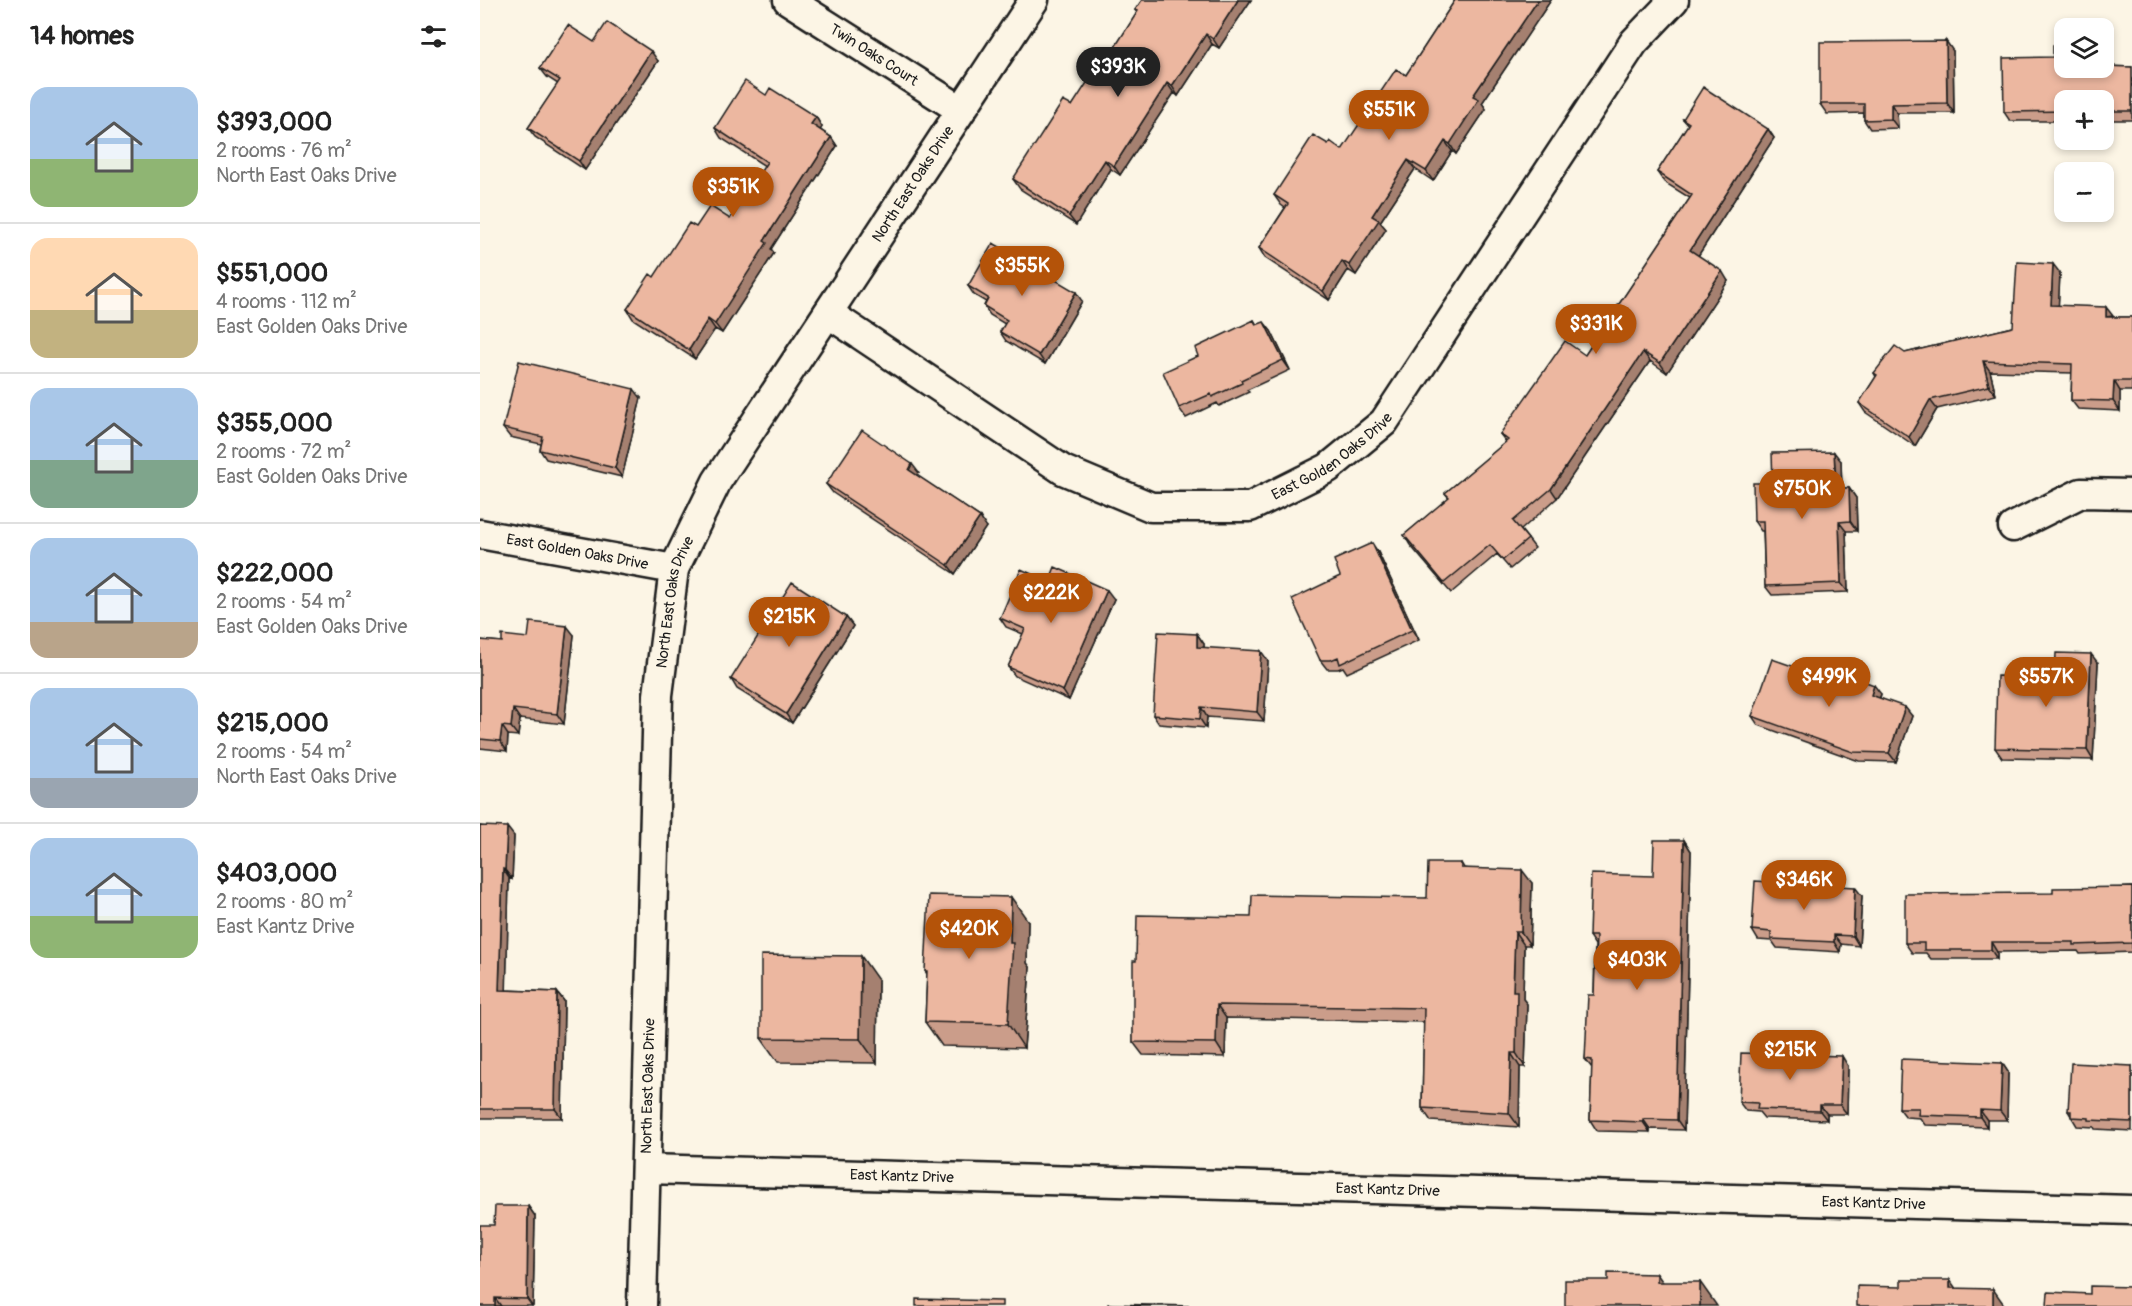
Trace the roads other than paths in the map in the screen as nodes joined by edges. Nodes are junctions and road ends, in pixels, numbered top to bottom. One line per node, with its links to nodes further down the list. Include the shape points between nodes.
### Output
1 (788, 0): 4 (street, Twin Oaks Court)
2 (1034, 0): 4 (street, North East Oaks Drive)
3 (1674, 0): 5 (street, East Golden Oaks Drive, via 1634,42 1384,422 1328,468 1250,507 1151,507 1063,470)
4 (961, 110): 5 (street, North East Oaks Drive)
5 (828, 313): 9 (street, North East Oaks Drive, via 717,481)
6 (2132, 494): 7 (street, via 2081,493)
7 (2013, 527)
8 (480, 534): 9 (street, East Golden Oaks Drive)
9 (674, 569): 10 (street, North East Oaks Drive, via 658,695)
10 (646, 1169): 11 (street, East Kantz Drive); 12 (street, North East Oaks Drive)
11 (2132, 1210)
12 (642, 1306)

